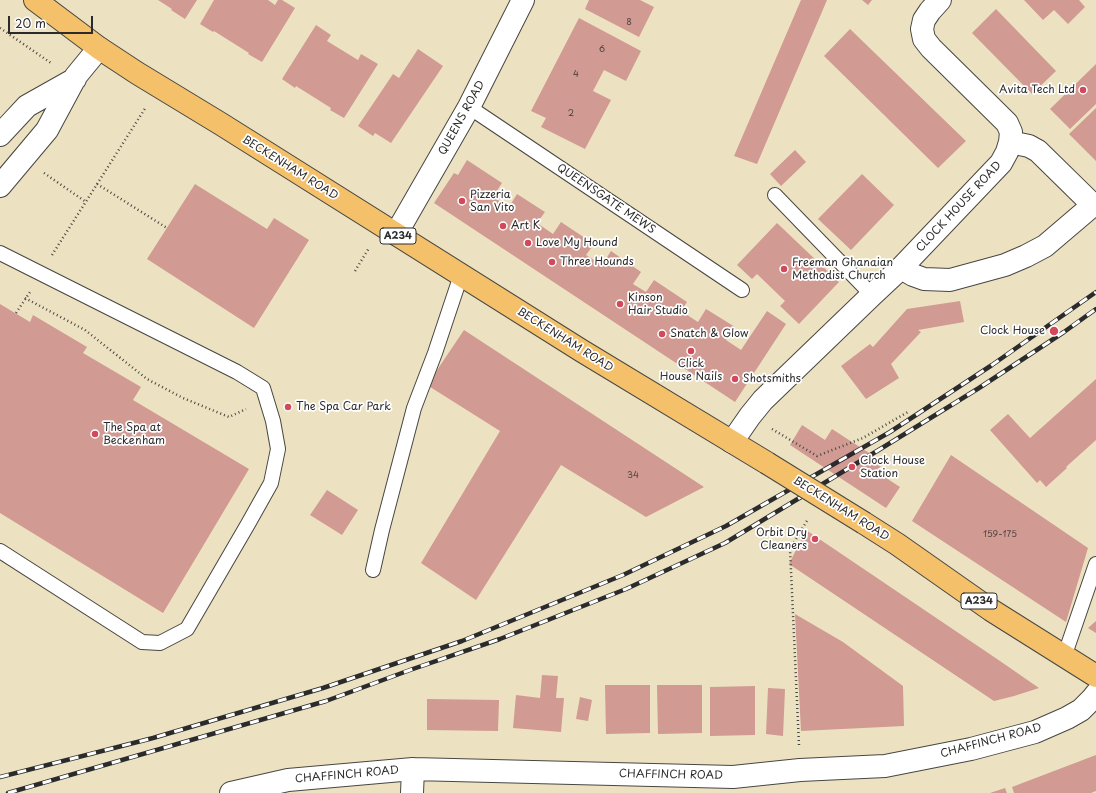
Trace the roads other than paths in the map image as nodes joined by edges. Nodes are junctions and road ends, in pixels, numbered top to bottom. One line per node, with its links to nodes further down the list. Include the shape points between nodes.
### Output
1 (35, 0): 4 (main road, BECKENHAM ROAD / A234)
2 (523, 0): 6 (street, QUEENS ROAD)
3 (940, 0): 8 (street, via 924,20 924,39 1007,123 1011,132)
4 (99, 48): 5 (street); 12 (main road, BECKENHAM ROAD / A234)
5 (75, 79): 7 (street, via 27,106); 9 (street, via 47,130)
6 (469, 107): 12 (street, QUEENS ROAD); 16 (lane, QUEENSGATE MEWS)
7 (0, 136)
8 (1010, 142): 11 (street, via 1029,146 1038,151); 14 (street, CLOCK HOUSE ROAD, via 1008,152 1001,163)
9 (0, 186)
10 (775, 194): 17 (lane)
11 (1094, 205): 14 (street, via 1045,246 1004,265 950,280 924,279)
12 (396, 234): 15 (main road, BECKENHAM ROAD / A234)
13 (0, 253): 19 (lane, via 237,372 263,388 278,449 271,483 187,629 160,643 142,642)
14 (901, 268): 17 (street, CLOCK HOUSE ROAD)
15 (461, 275): 18 (main road, BECKENHAM ROAD / A234); 21 (lane, via 414,408)
16 (742, 290)
17 (872, 295): 18 (street, CLOCK HOUSE ROAD, via 756,408)
18 (732, 442): 22 (main road, BECKENHAM ROAD / A234, bridge, via 897,544)
19 (0, 551)
20 (1096, 564): 22 (lane)
21 (373, 570)
22 (1064, 657): 23 (main road, BECKENHAM ROAD / A234)
23 (1096, 676)
24 (1096, 694): 26 (street, CHAFFINCH ROAD, via 1081,710 1067,718 1034,732 971,749 885,766 800,770)
25 (413, 769): 26 (street, CHAFFINCH ROAD); 27 (street, CHAFFINCH ROAD, via 288,780); 28 (street)
26 (733, 785)
27 (231, 793)
28 (412, 793)

